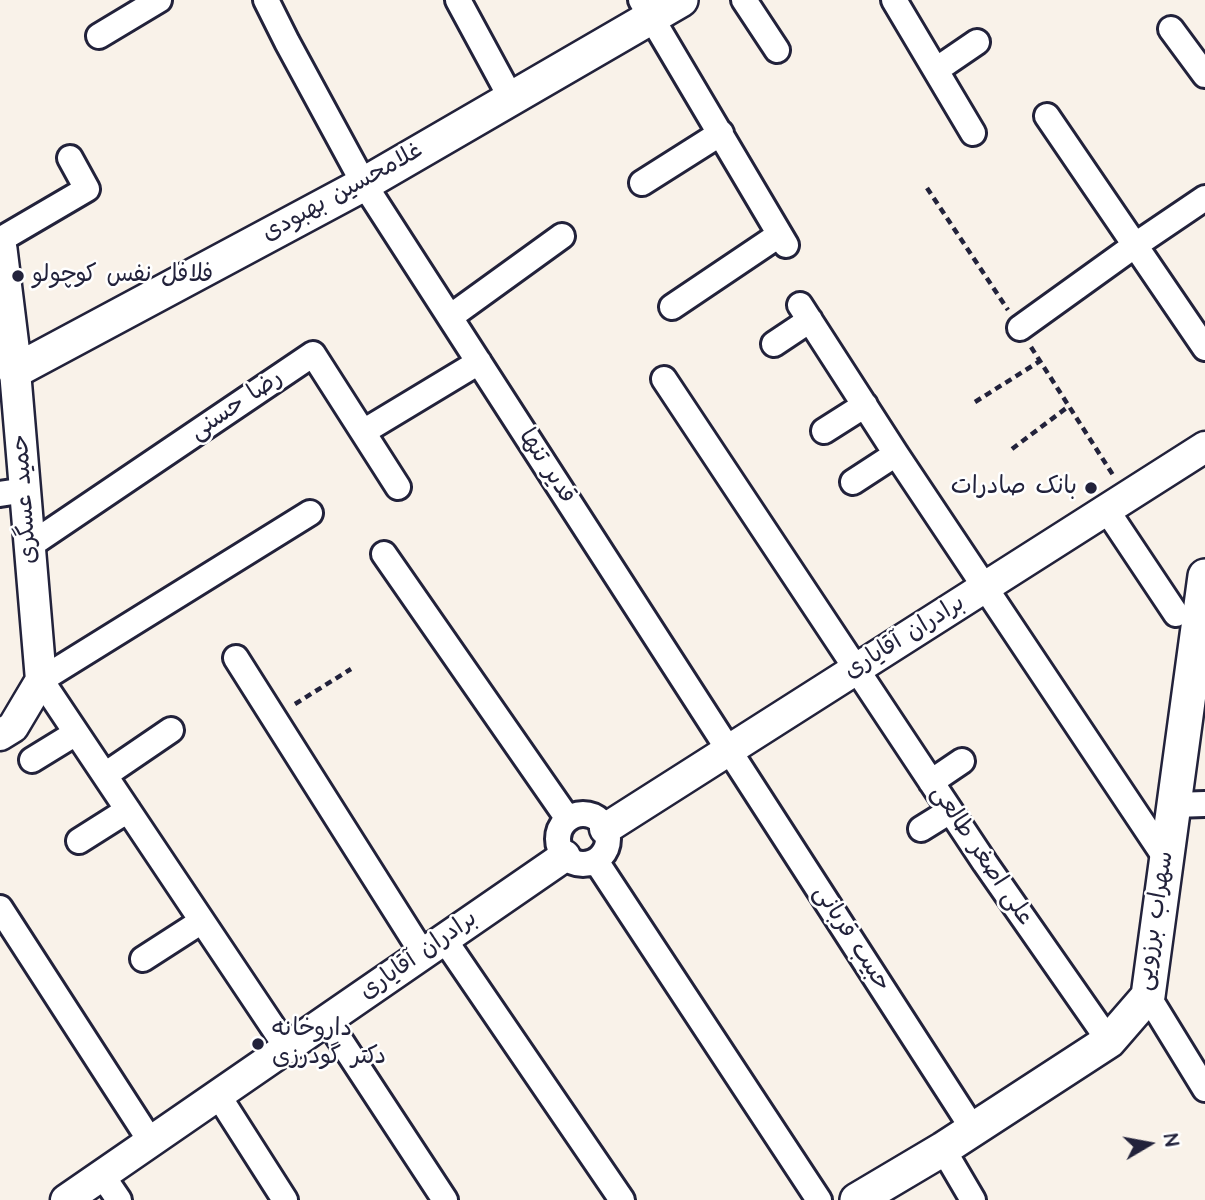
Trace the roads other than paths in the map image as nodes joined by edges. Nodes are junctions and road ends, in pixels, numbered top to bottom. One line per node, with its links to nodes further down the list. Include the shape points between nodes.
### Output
1 (266, 0): 20 (street, قدیر تنها)
2 (458, 0): 14 (street)
3 (681, 0): 7 (main road, غلامحسین بهبودی)
4 (744, 0): 11 (street)
5 (894, 0): 12 (street)
6 (143, 4): 9 (street)
7 (646, 9): 14 (main road, غلامحسین بهبودی); 16 (street)
8 (1171, 29): 13 (street)
9 (99, 36)
10 (977, 42): 12 (street)
11 (777, 50)
12 (936, 70): 17 (street)
13 (1205, 75)
14 (511, 98): 20 (main road, غلامحسین بهبودی)
15 (1047, 116): 24 (street)
16 (721, 132): 19 (street); 26 (street, via 783,240)
17 (973, 133)
18 (70, 158): 23 (street, via 87,190)
19 (642, 183)
20 (364, 184): 27 (street, قدیر تنها); 32 (main road, غلامحسین بهبودی)
21 (1205, 198): 24 (street)
22 (562, 236): 27 (street)
23 (0, 240)
24 (1134, 246): 28 (street); 30 (street)
25 (0, 249): 32 (main road, حمید عسگری)
26 (672, 307)
27 (450, 317): 31 (street, قدیر تنها)
28 (1020, 328)
29 (774, 344): 34 (street, via 805,313)
30 (1205, 348)
31 (479, 362): 36 (street); 55 (street, قدیر تنها)
32 (8, 379): 41 (street, حمید عسگری)
33 (664, 379): 50 (street, علی اصغر طالعی)
34 (865, 405): 35 (street); 38 (street)
35 (824, 431)
36 (363, 432): 40 (street, رضا حسنی); 44 (street, رضا حسنی, via 313,354)
37 (1205, 447): 42 (street, برادران آقایاری)
38 (897, 454): 39 (street); 47 (street)
39 (853, 482)
40 (398, 488)
41 (13, 492): 44 (street, حمید عسگری)
42 (1107, 509): 47 (street, برادران آقایاری); 48 (street)
43 (310, 513): 51 (street)
44 (29, 546): 51 (street, حمید عسگری)
45 (384, 554): 63 (street)
46 (1205, 576): 60 (main road, سهراب برزویی)
47 (985, 587): 50 (street, برادران آقایاری); 68 (street)
48 (1176, 614)
49 (236, 658): 72 (street)
50 (855, 670): 55 (street, برادران آقایاری); 59 (street, علی اصغر طالعی)
51 (41, 680): 53 (street); 54 (street, via 13,727)
52 (171, 730): 58 (street)
53 (76, 733): 56 (street); 58 (street)
54 (0, 735)
55 (729, 750): 64 (street, برادران آقایاری); 80 (street, حبیب قربانی)
56 (32, 760)
57 (962, 761): 59 (street)
58 (105, 775): 61 (street)
59 (931, 782): 62 (street, علی اصغر طالعی)
60 (1189, 804): 68 (main road, سهراب برزویی)
61 (128, 810): 66 (street); 71 (street)
62 (950, 811): 65 (street); 76 (street, علی اصغر طالعی)
63 (568, 819): 64 (street, via 589,815); 67 (street, via 558,841)
64 (605, 829): 69 (street, via 606,850)
65 (922, 829)
66 (79, 841)
67 (565, 856): 69 (street, via 579,864); 72 (street, برادران آقایاری)
68 (1167, 860): 74 (main road, سهراب برزویی)
69 (596, 861): 89 (street)
70 (0, 908): 81 (street)
71 (202, 921): 73 (street); 77 (street)
72 (433, 947): 75 (street, برادران آقایاری); 88 (street)
73 (143, 959)
74 (1148, 996): 76 (main road, سهراب برزویی); 78 (street)
75 (327, 1020): 77 (street, برادران آقایاری); 87 (street)
76 (1109, 1041): 80 (main road, سهراب برزویی)
77 (287, 1048): 79 (street, برادران آقایاری)
78 (1205, 1089)
79 (218, 1095): 81 (street, برادران آقایاری); 86 (street)
80 (973, 1129): 82 (main road, سهراب برزویی)
81 (151, 1142): 83 (street, برادران آقایاری)
82 (943, 1149): 90 (main road, سهراب برزویی); 91 (street)
83 (102, 1175): 84 (street, برادران آقایاری); 85 (street)
84 (66, 1200)
85 (119, 1200)
86 (285, 1200)
87 (445, 1200)
88 (622, 1200)
89 (819, 1200)
90 (857, 1200)
91 (973, 1200)

